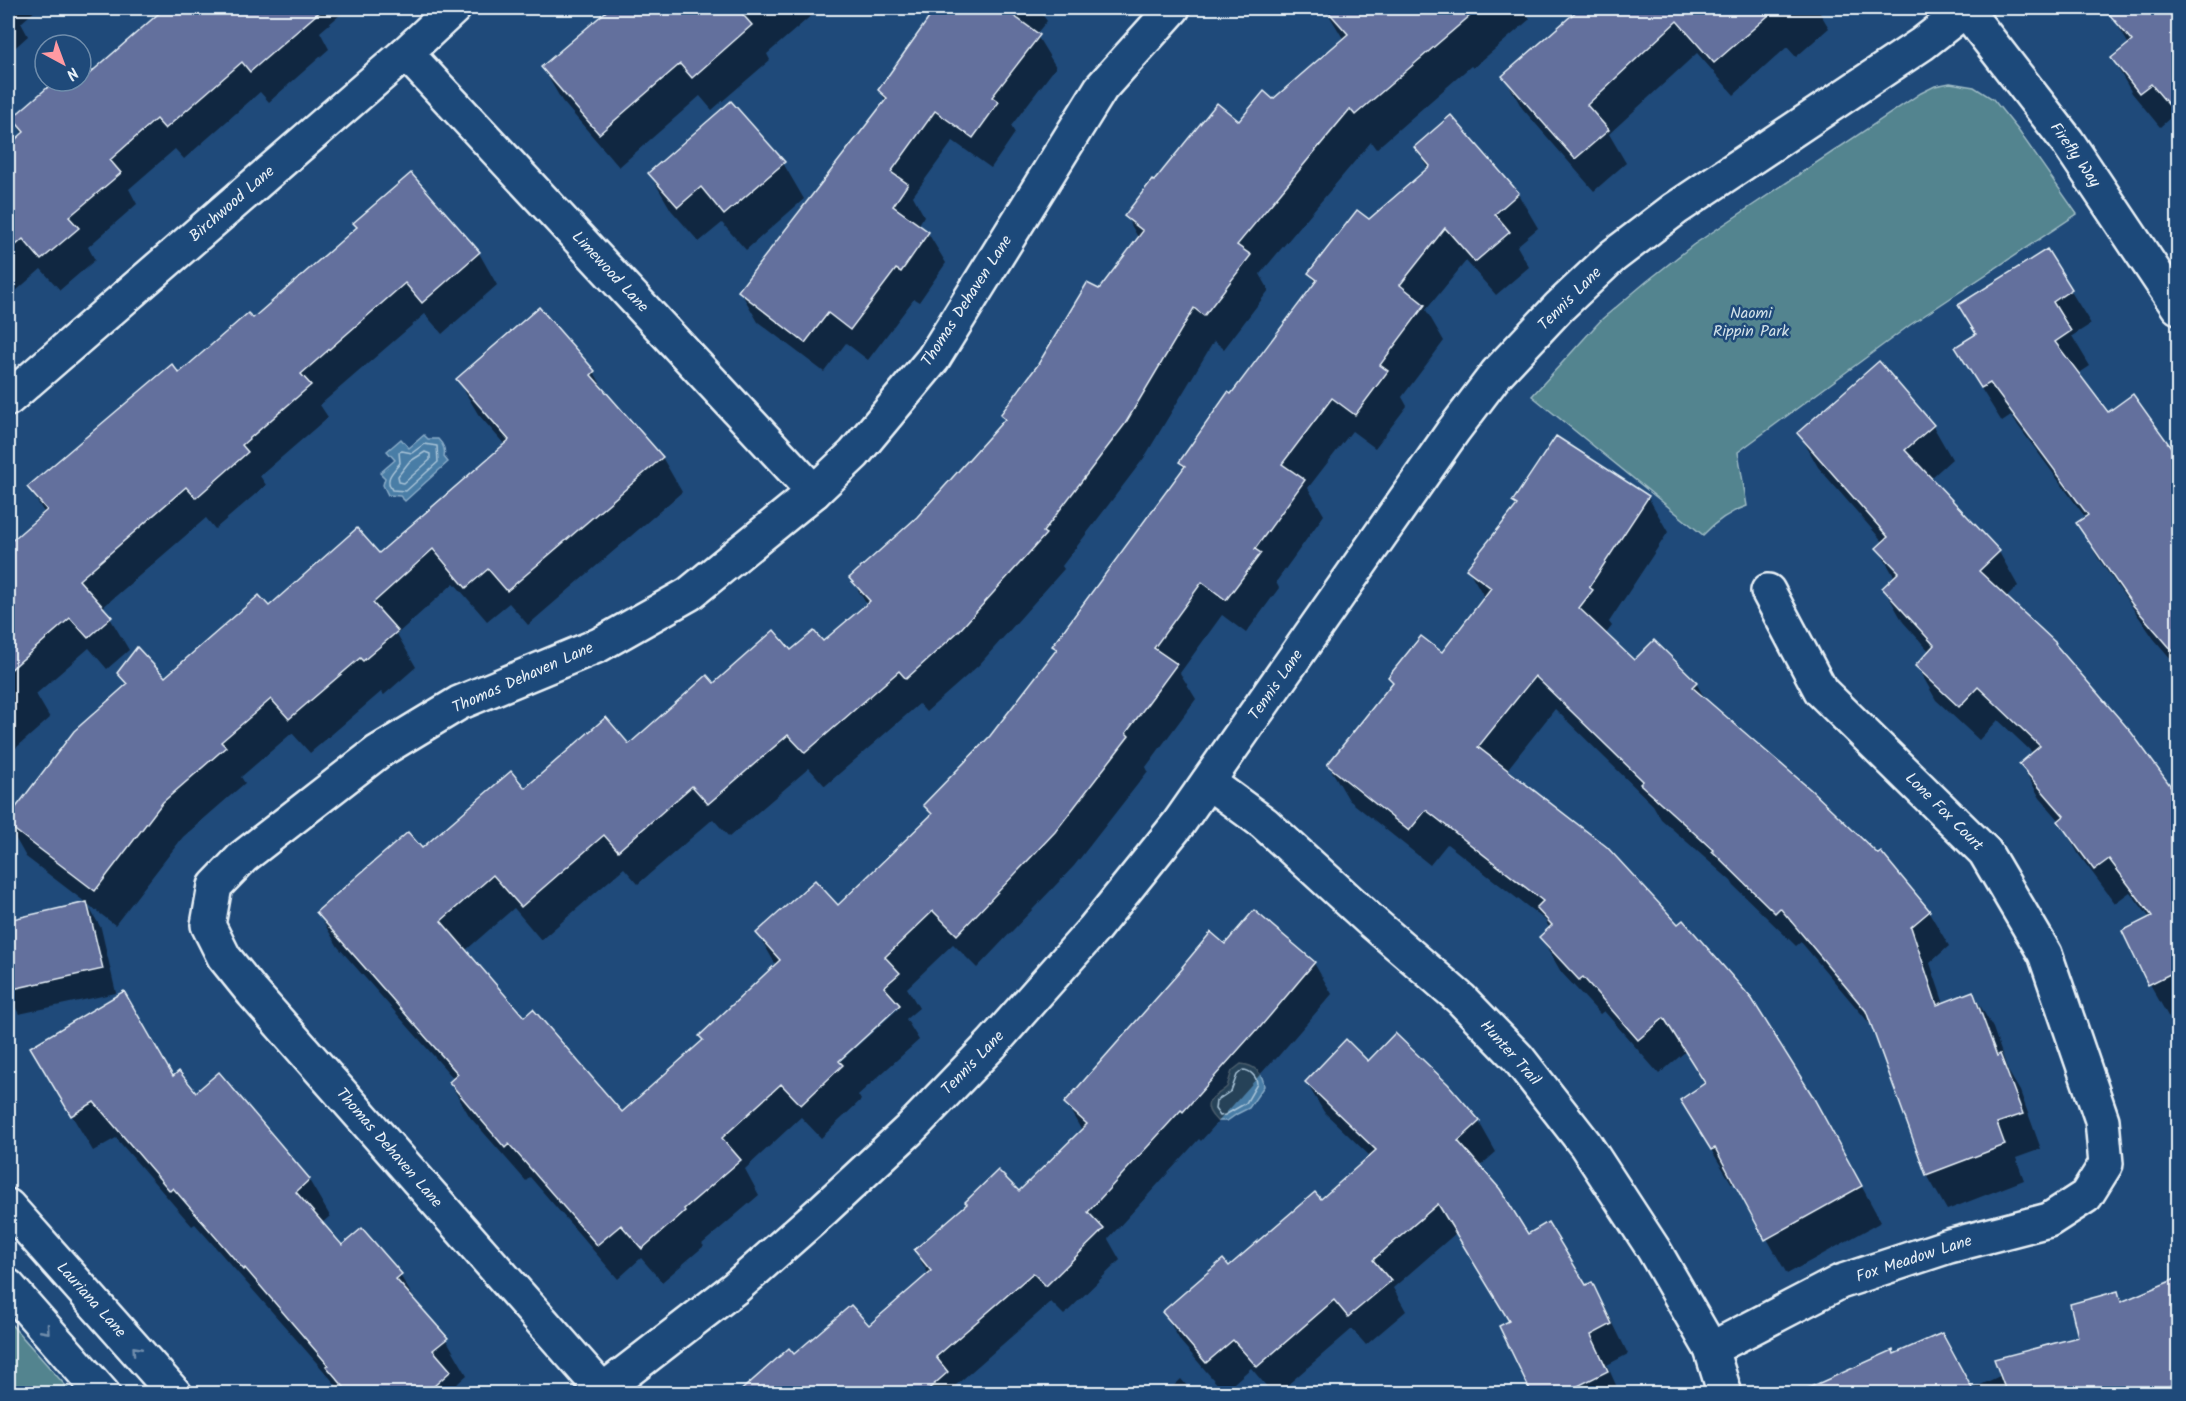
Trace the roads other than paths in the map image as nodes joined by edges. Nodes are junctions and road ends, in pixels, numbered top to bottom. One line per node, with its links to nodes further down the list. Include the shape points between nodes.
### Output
1 (454, 8): 4 (street, Birchwood Lane)
2 (1173, 8): 7 (street, Thomas Dehaven Lane, via 1101,88 933,359 854,454)
3 (1966, 8): 5 (street, Firefly Way, via 2067,141); 9 (street, Tennis Lane, via 1922,44 1675,209 1613,256 1559,307 1497,374 1453,431)
4 (406, 53): 6 (street, Birchwood Lane); 7 (street, Limewood Lane)
5 (2178, 308)
6 (8, 399)
7 (814, 492): 14 (street, Thomas Dehaven Lane, via 689,594 599,645 459,703 378,752 243,857 215,886 207,925 224,957)
8 (1768, 591): 10 (street, Lone Fox Court, via 1821,691 1985,852 2045,954 2102,1120)
9 (1208, 782): 13 (street, Hunter Trail, via 1264,823 1461,999 1518,1058 1586,1144); 14 (street, Tennis Lane, via 1093,930 909,1130 735,1288)
10 (2106, 1164): 13 (street, Fox Meadow Lane, via 2086,1196 2049,1220 1949,1246 1840,1282)
11 (8, 1206): 16 (street, Lauriana Lane, one-way to 11)
12 (8, 1286): 15 (street, one-way to 15)
13 (1711, 1349): 17 (street, Hunter Trail)
14 (599, 1393)
15 (103, 1394)
16 (175, 1394)
17 (1725, 1394)

